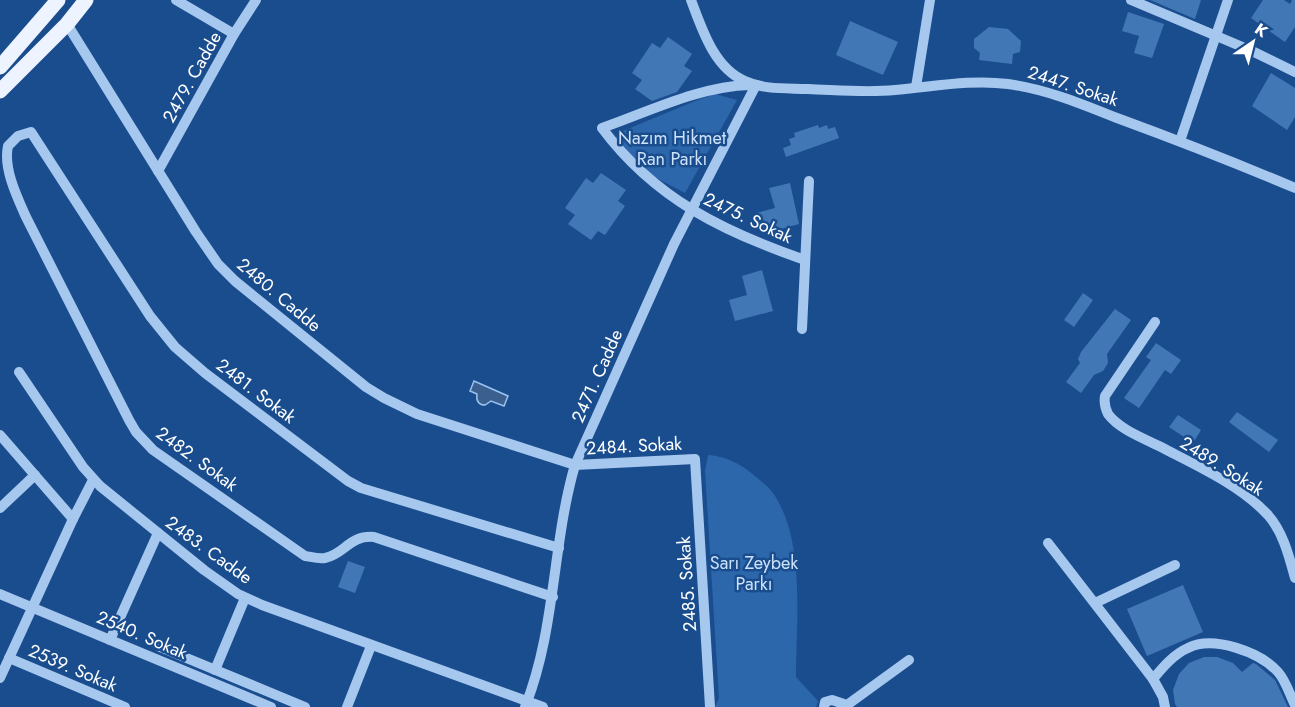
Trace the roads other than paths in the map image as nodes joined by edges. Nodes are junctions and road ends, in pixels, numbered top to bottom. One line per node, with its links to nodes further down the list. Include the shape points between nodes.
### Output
1 (86, 0): 9 (main road)
2 (177, 0): 10 (street)
3 (256, 0): 10 (street, 2479. Cadde)
4 (691, 0): 14 (street, via 719,59 736,76)
5 (930, 0): 15 (street)
6 (1131, 0): 11 (street)
7 (1228, 0): 11 (street)
8 (56, 3): 9 (main road); 12 (main road)
9 (67, 24): 16 (main road); 20 (street, 2480. Cadde)
10 (234, 34): 20 (street, 2479. Cadde)
11 (1216, 36): 13 (street); 19 (street)
12 (0, 67)
13 (1295, 72)
14 (756, 85): 15 (street, 2447. Sokak, via 870,91); 17 (street, 2447. Sokak, via 708,90); 23 (street, 2471. Cadde)
15 (916, 87): 19 (street, 2447. Sokak, via 982,83 1032,88)
16 (0, 91)
17 (602, 128): 23 (street, 2475. Sokak, via 647,178)
18 (31, 132): 37 (street, 2481. Sokak, via 150,316 175,347 205,374 354,484); 42 (street, 2482. Sokak, via 18,136 8,146 16,193 129,420 147,445 305,556 326,558 353,540 374,537)
19 (1180, 141): 22 (street, 2447. Sokak)
20 (158, 171): 30 (street, 2480. Cadde, via 218,264 366,387 417,414)
21 (809, 181): 24 (street)
22 (1295, 188)
23 (691, 210): 24 (street, 2475. Sokak, via 736,234); 30 (street, 2471. Cadde)
24 (805, 261): 26 (street)
25 (1155, 322): 38 (street, 2489. Sokak, via 1105,396 1109,414 1249,498 1268,516)
26 (802, 329)
27 (19, 372): 32 (street, 2483. Cadde)
28 (0, 435): 31 (street)
29 (695, 459): 30 (street, 2484. Sokak); 64 (street, 2485. Sokak)
30 (575, 465): 37 (street, 2471. Cadde)
31 (35, 475): 33 (street); 34 (street)
32 (93, 480): 34 (street); 35 (street, 2483. Cadde)
33 (0, 508)
34 (73, 519): 45 (street)
35 (158, 533): 43 (street, 2483. Cadde); 46 (street)
36 (1048, 543): 44 (street)
37 (560, 548): 42 (street, 2471. Cadde)
38 (1292, 550): 40 (street, 2489. Sokak)
39 (1175, 565): 44 (street)
40 (1295, 578)
41 (0, 594): 45 (street, 2540. Sokak)
42 (553, 597): 56 (street, 2471. Cadde)
43 (245, 598): 47 (street, 2483. Cadde); 51 (street)
44 (1095, 603): 53 (street)
45 (32, 607): 46 (street, 2540. Sokak); 49 (street)
46 (110, 640): 55 (street, 2540. Sokak)
47 (371, 645): 56 (street, 2483. Cadde); 62 (street)
48 (160, 647): 51 (street)
49 (9, 658): 52 (street); 59 (street, 2539. Sokak)
50 (909, 660): 57 (street, via 847,705 835,700)
51 (214, 670): 54 (street)
52 (0, 678)
53 (1154, 679): 58 (street, via 1179,652 1190,646 1225,645 1247,652 1278,673); 65 (street)
54 (246, 683): 55 (street); 61 (street)
55 (241, 694): 60 (street, 2540. Sokak)
56 (526, 704): 63 (street, 2483. Cadde)
57 (825, 705)
58 (1295, 705)
59 (125, 707)
60 (271, 707)
61 (305, 707)
62 (347, 707)
63 (543, 707)
64 (710, 707)
65 (1165, 707)

